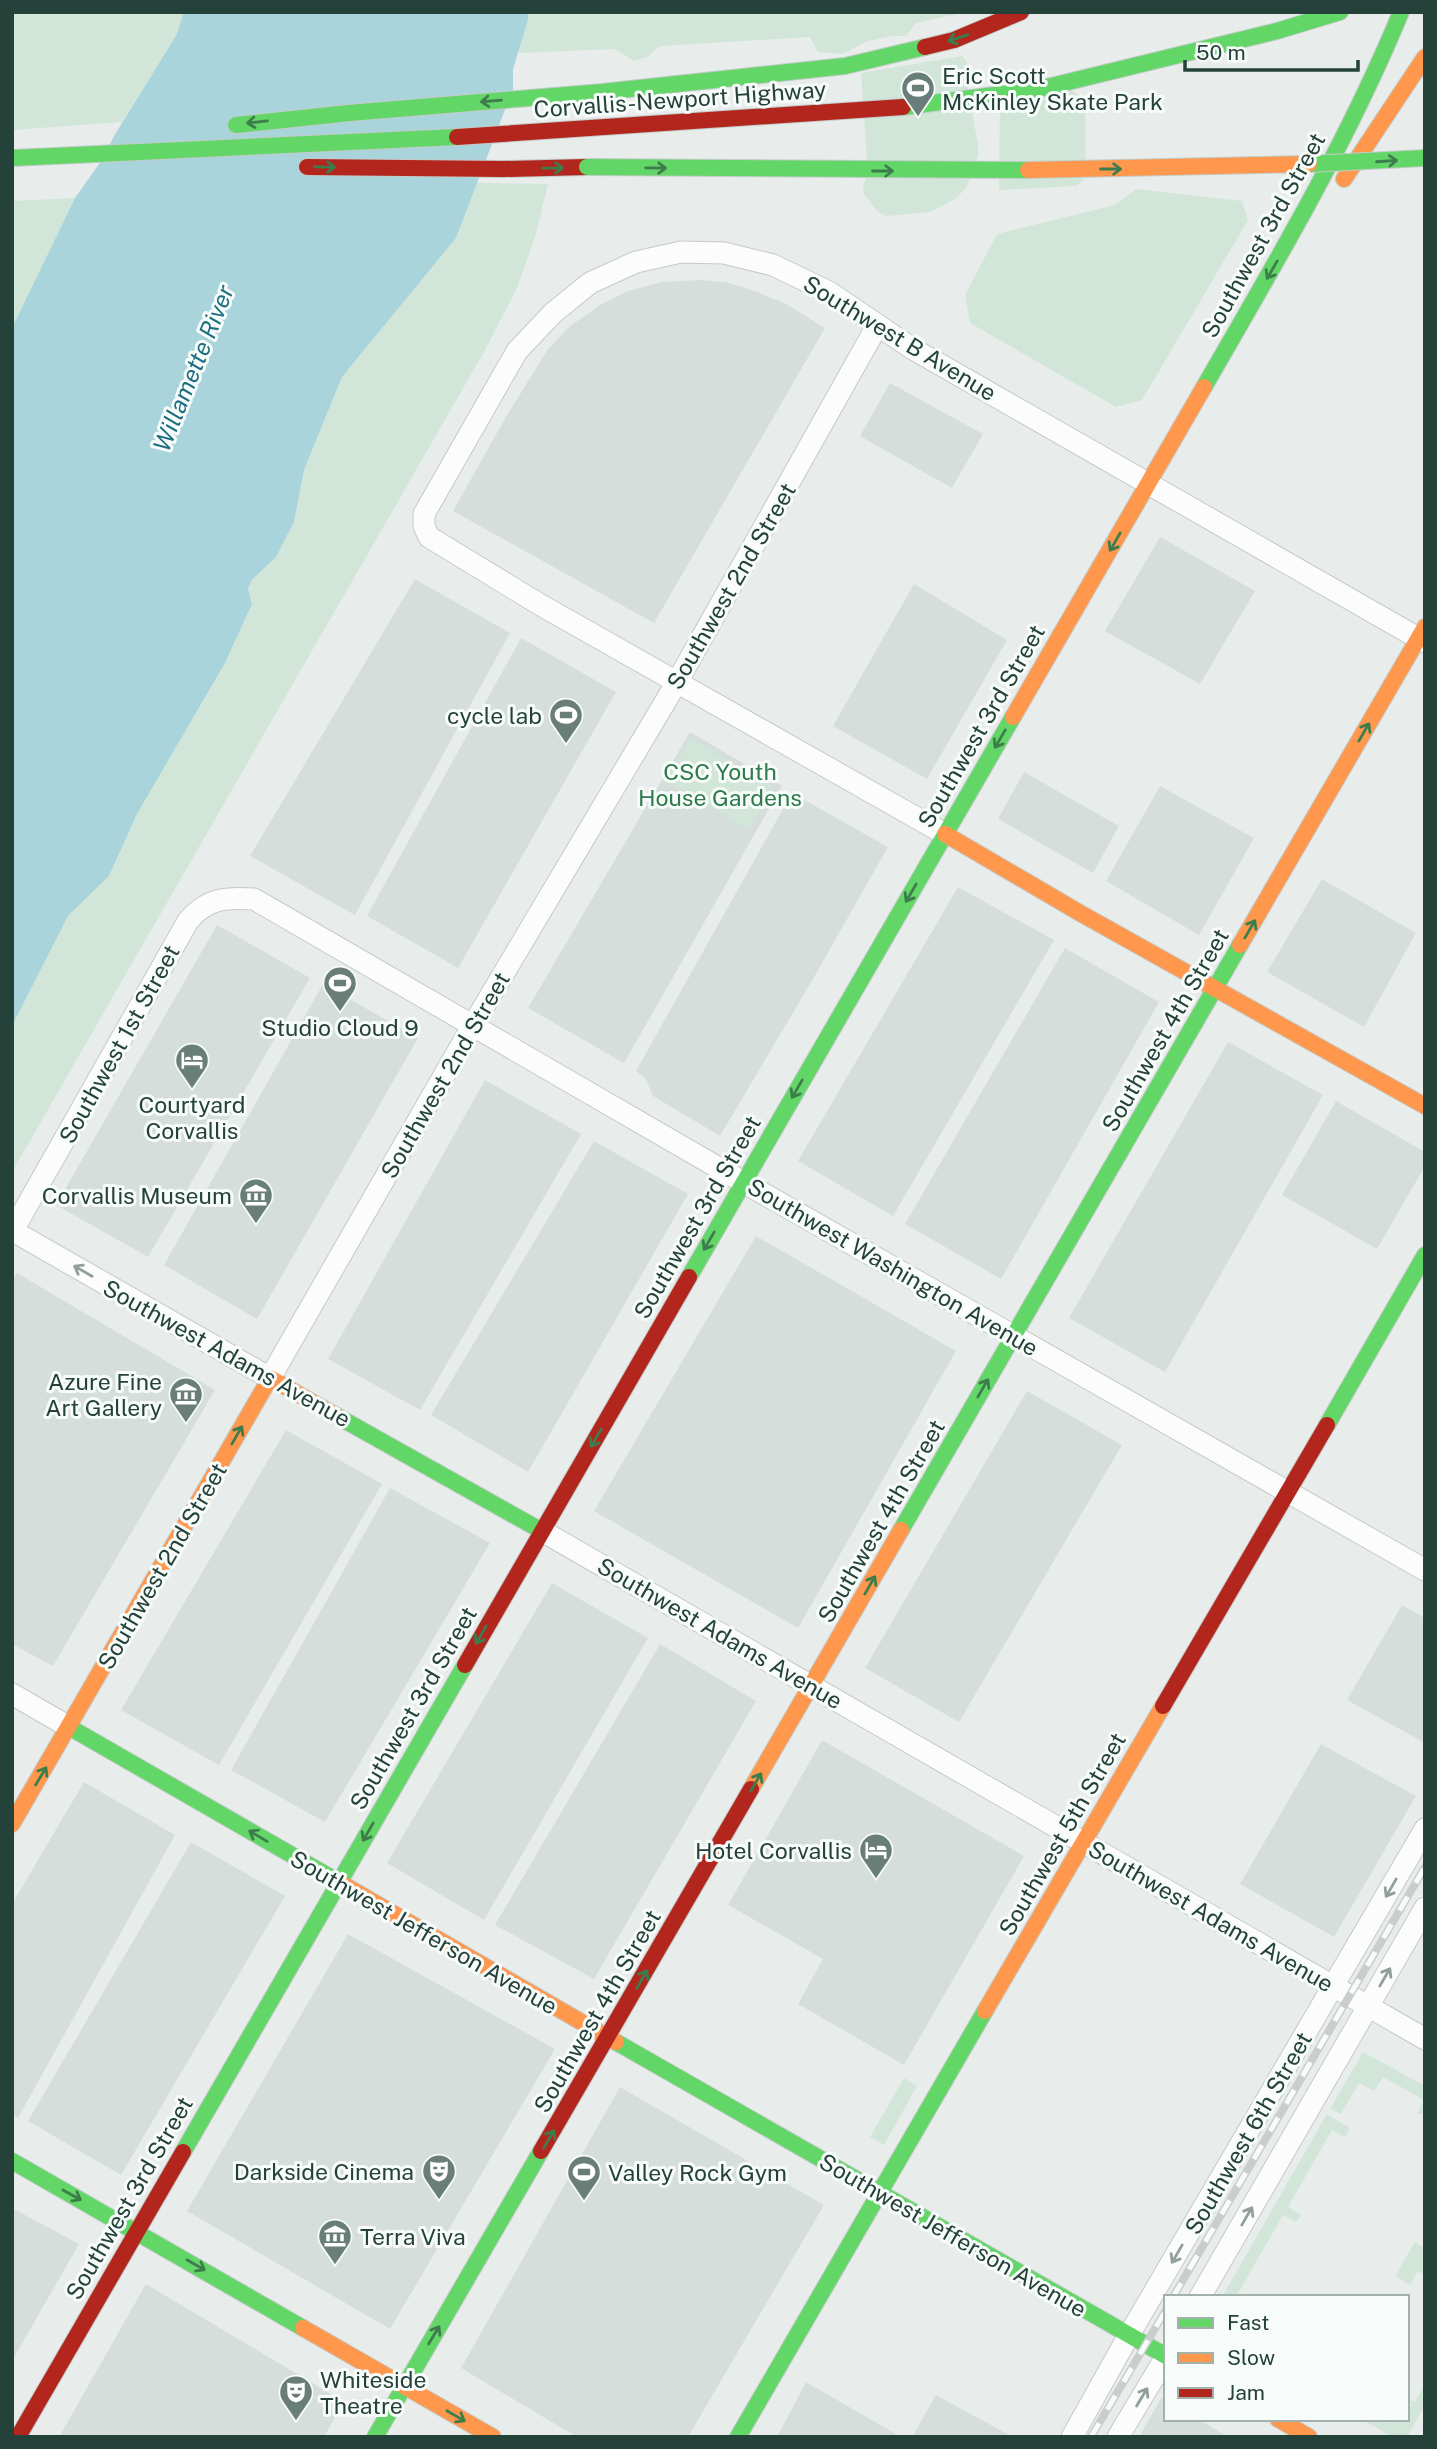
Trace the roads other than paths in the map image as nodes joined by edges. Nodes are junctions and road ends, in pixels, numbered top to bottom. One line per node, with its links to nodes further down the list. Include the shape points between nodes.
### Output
1 (1021, 12): 5 (main road, one-way to 5, via 954,40 845,66)
2 (1340, 12): 8 (main road, Corvallis-Newport Highway, via 1039,89 901,107 472,136)
3 (1401, 12): 13 (main road, Southwest 3rd Street)
4 (1425, 57): 13 (main road, via 1346,177)
5 (215, 127)
6 (134, 136): 7 (main road)
7 (12, 150)
8 (12, 158)
9 (1425, 158): 12 (main road, one-way to 9, bridge, via 1041,170)
10 (12, 163): 11 (main road)
11 (195, 165)
12 (289, 166)
13 (1306, 211): 15 (main road, Southwest 3rd Street, one-way to 15)
14 (877, 326): 15 (street, Southwest B Avenue); 17 (street, Southwest 2nd Street); 17 (street, Southwest B Avenue, via 818,287 773,265 724,253 681,252 636,261 590,283 517,351 424,514 429,537)
15 (1149, 483): 16 (street, Southwest B Avenue); 18 (main road, Southwest 3rd Street, one-way to 18)
16 (1423, 635): 20 (main road, Southwest 4th Street, one-way to 16)
17 (677, 682): 18 (street); 21 (street, Southwest 2nd Street)
18 (945, 834): 20 (main road); 23 (main road, Southwest 3rd Street, one-way to 23)
19 (254, 899): 21 (street, Southwest Washington Avenue); 24 (street, Southwest 1st Street, via 213,901 188,921)
20 (1216, 988): 22 (main road); 26 (main road, Southwest 4th Street)
21 (473, 1025): 23 (street, Southwest Washington Avenue); 27 (street, Southwest 2nd Street)
22 (1425, 1106)
23 (743, 1182): 26 (street, Southwest Washington Avenue); 29 (main road, Southwest 3rd Street, one-way to 29)
24 (13, 1231): 27 (street, Southwest Adams Avenue, one-way to 24)
25 (1425, 1255): 28 (main road, Southwest 5th Street)
26 (1014, 1335): 28 (street, Southwest Washington Avenue); 31 (main road, Southwest 4th Street, one-way to 26)
27 (270, 1378): 29 (main road, Southwest Adams Avenue); 33 (main road, Southwest 2nd Street, one-way to 27)
28 (1288, 1493): 30 (street, Southwest Washington Avenue); 36 (main road, Southwest 5th Street)
29 (542, 1531): 31 (street, Southwest Adams Avenue); 37 (main road, Southwest 3rd Street, one-way to 37)
30 (1425, 1570)
31 (811, 1686): 36 (street, Southwest Adams Avenue); 41 (main road, Southwest 4th Street, one-way to 31)
32 (12, 1694): 33 (street, Southwest Jefferson Avenue)
33 (69, 1727): 34 (main road, Southwest 2nd Street, one-way to 33); 37 (main road, Southwest Jefferson Avenue, one-way to 33)
34 (12, 1824)
35 (1425, 1829): 39 (street, Southwest 6th Street, one-way to 39)
36 (1084, 1842): 39 (street, Southwest Adams Avenue); 44 (main road, Southwest 5th Street)
37 (338, 1884): 41 (main road, Southwest Jefferson Avenue); 45 (main road, Southwest 3rd Street)
38 (1425, 1908): 40 (street, Southwest 6th Street, one-way to 38)
39 (1334, 1986): 40 (street, Southwest Adams Avenue); 47 (street, Southwest 6th Street, one-way to 47)
40 (1368, 2006): 42 (street, Southwest Adams Avenue); 46 (street, Southwest 6th Street, one-way to 40)
41 (608, 2038): 44 (main road, Southwest Jefferson Avenue); 50 (main road, Southwest 4th Street, one-way to 41)
42 (1425, 2039)
43 (12, 2161): 45 (main road, one-way to 45)
44 (878, 2193): 47 (main road, Southwest Jefferson Avenue); 55 (main road, Southwest 5th Street)
45 (136, 2231): 50 (main road, one-way to 50); 52 (main road, Southwest 3rd Street)
46 (1201, 2295)
47 (1129, 2335): 48 (main road, Southwest Jefferson Avenue); 56 (street, Southwest 6th Street)
48 (1164, 2355)
49 (1164, 2359): 57 (street, one-way to 49)
50 (404, 2386): 53 (main road, Southwest 4th Street); 54 (main road, one-way to 54)
51 (1281, 2421): 58 (main road)
52 (18, 2437)
53 (375, 2437)
54 (493, 2437)
55 (738, 2437)
56 (1072, 2437)
57 (1118, 2437)
58 (1309, 2437)

